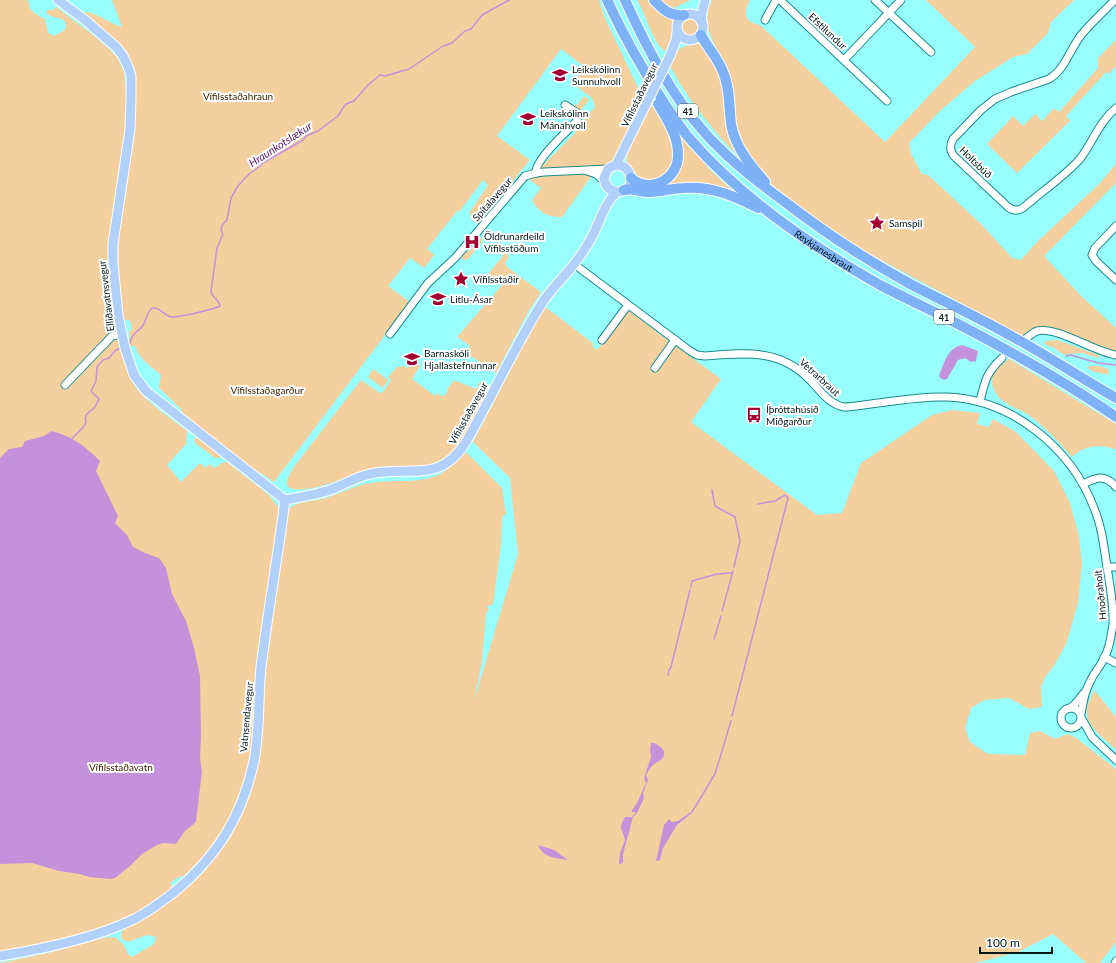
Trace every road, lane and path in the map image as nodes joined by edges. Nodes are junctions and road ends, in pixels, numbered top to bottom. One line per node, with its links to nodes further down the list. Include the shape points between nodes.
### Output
1 (58, 0): 38 (main road, Elliðavatnsvegur, via 116,47 126,60 131,76 130,129 112,249 116,304)
2 (607, 0): 21 (highway, Reykjanesbraut / 41)
3 (625, 0): 31 (highway, Reykjanesbraut / 41, via 669,82 704,132 746,172)
4 (654, 0): 12 (highway, via 670,13)
5 (705, 0): 12 (main road, Vífilsstaðavegur); 14 (main road, Vífilsstaðavegur)
6 (776, 0): 13 (street)
7 (780, 0): 20 (street, Efstilundur)
8 (875, 0): 11 (street)
9 (901, 0): 11 (street)
10 (1115, 0): 24 (street, Holtsbúð, via 1083,34 1055,75 990,102 954,139 950,150 1008,207 1018,210 1077,162 1103,120)
11 (888, 13): 19 (street); 20 (street)
12 (687, 14): 14 (main road, via 697,16); 15 (main road, Vífilsstaðavegur, via 678,20)
13 (765, 20)
14 (701, 21): 16 (main road, Vífilsstaðavegur)
15 (677, 32): 17 (main road); 18 (main road, Vífilsstaðavegur)
16 (701, 35): 17 (main road); 31 (highway, via 723,70 732,124 740,148 749,164)
17 (687, 40): 18 (main road)
18 (672, 52): 25 (main road, Vífilsstaðavegur, bridge)
19 (930, 52)
20 (844, 60): 22 (street, Efstilundur)
21 (646, 76): 28 (highway, via 655,100 676,140 678,160 672,174 658,184 645,186); 33 (highway, Reykjanesbraut / 41, via 693,142 711,162)
22 (887, 101)
23 (565, 105): 27 (street, via 576,112 576,122 541,160 536,167)
24 (1116, 108)
25 (616, 167): 26 (street, Spítalavegur); 28 (main road, via 629,171); 29 (main road, Vífilsstaðavegur, via 605,175)
26 (585, 170): 27 (street, Spítalavegur); 29 (street, via 596,174)
27 (536, 173): 39 (street, Spítalavegur, via 522,179 456,257 428,283)
28 (631, 178): 30 (main road, Vífilsstaðavegur, via 629,185)
29 (606, 184): 30 (main road, via 614,191); 32 (main road, Vífilsstaðavegur)
30 (621, 191): 32 (main road, Vífilsstaðavegur); 33 (highway, via 709,189 731,195)
31 (781, 200): 47 (highway, Reykjanesbraut / 41, via 820,229 881,267 1012,336)
32 (606, 207): 35 (main road, Vífilsstaðavegur, via 593,235)
33 (772, 216): 49 (highway, Reykjanesbraut / 41, via 802,238 881,286 992,342)
34 (1116, 226): 36 (street, via 1095,248 1092,255)
35 (574, 264): 37 (street, Vetrarbraut); 52 (main road, Vífilsstaðavegur, via 543,302 466,442 455,457 429,471 370,474 324,492)
36 (1116, 280)
37 (628, 305): 40 (street); 41 (street, Vetrarbraut)
38 (122, 334): 46 (street, via 112,336); 52 (main road, Elliðavatnsvegur, via 132,371 142,388)
39 (390, 334)
40 (602, 340)
41 (675, 340): 45 (street); 48 (street, Vetrarbraut, via 700,355 753,353 782,360 800,371 831,402 840,406 930,397)
42 (1024, 340): 43 (street, via 1038,331 1049,332)
43 (1116, 355)
44 (1002, 358): 48 (street, via 988,373)
45 (655, 368)
46 (65, 385)
47 (1116, 398)
48 (980, 401): 50 (street, Hnoðraholt, via 1016,417 1039,432)
49 (1116, 417)
50 (1084, 484): 51 (street, via 1100,478 1109,480); 53 (street, Hnoðraholt, via 1099,521)
51 (1116, 487)
52 (285, 500): 63 (main road, Vatnsendavegur, via 262,665 258,739 249,782 221,844 192,877 157,905 132,920 81,938)
53 (1107, 567): 54 (street); 55 (street, Hnoðraholt, via 1113,614)
54 (1116, 567)
55 (1104, 658): 56 (street); 57 (street, Hnoðraholt)
56 (1116, 663)
57 (1085, 692): 58 (street, Hnoðraholt); 59 (street, Hnoðraholt)
58 (1070, 708): 59 (street, via 1075,708); 60 (street, via 1063,712 1061,719 1066,727)
59 (1081, 717): 60 (street, via 1079,724); 61 (street)
60 (1074, 728): 61 (street)
61 (1092, 737): 62 (street)
62 (1116, 760)
63 (0, 956)

